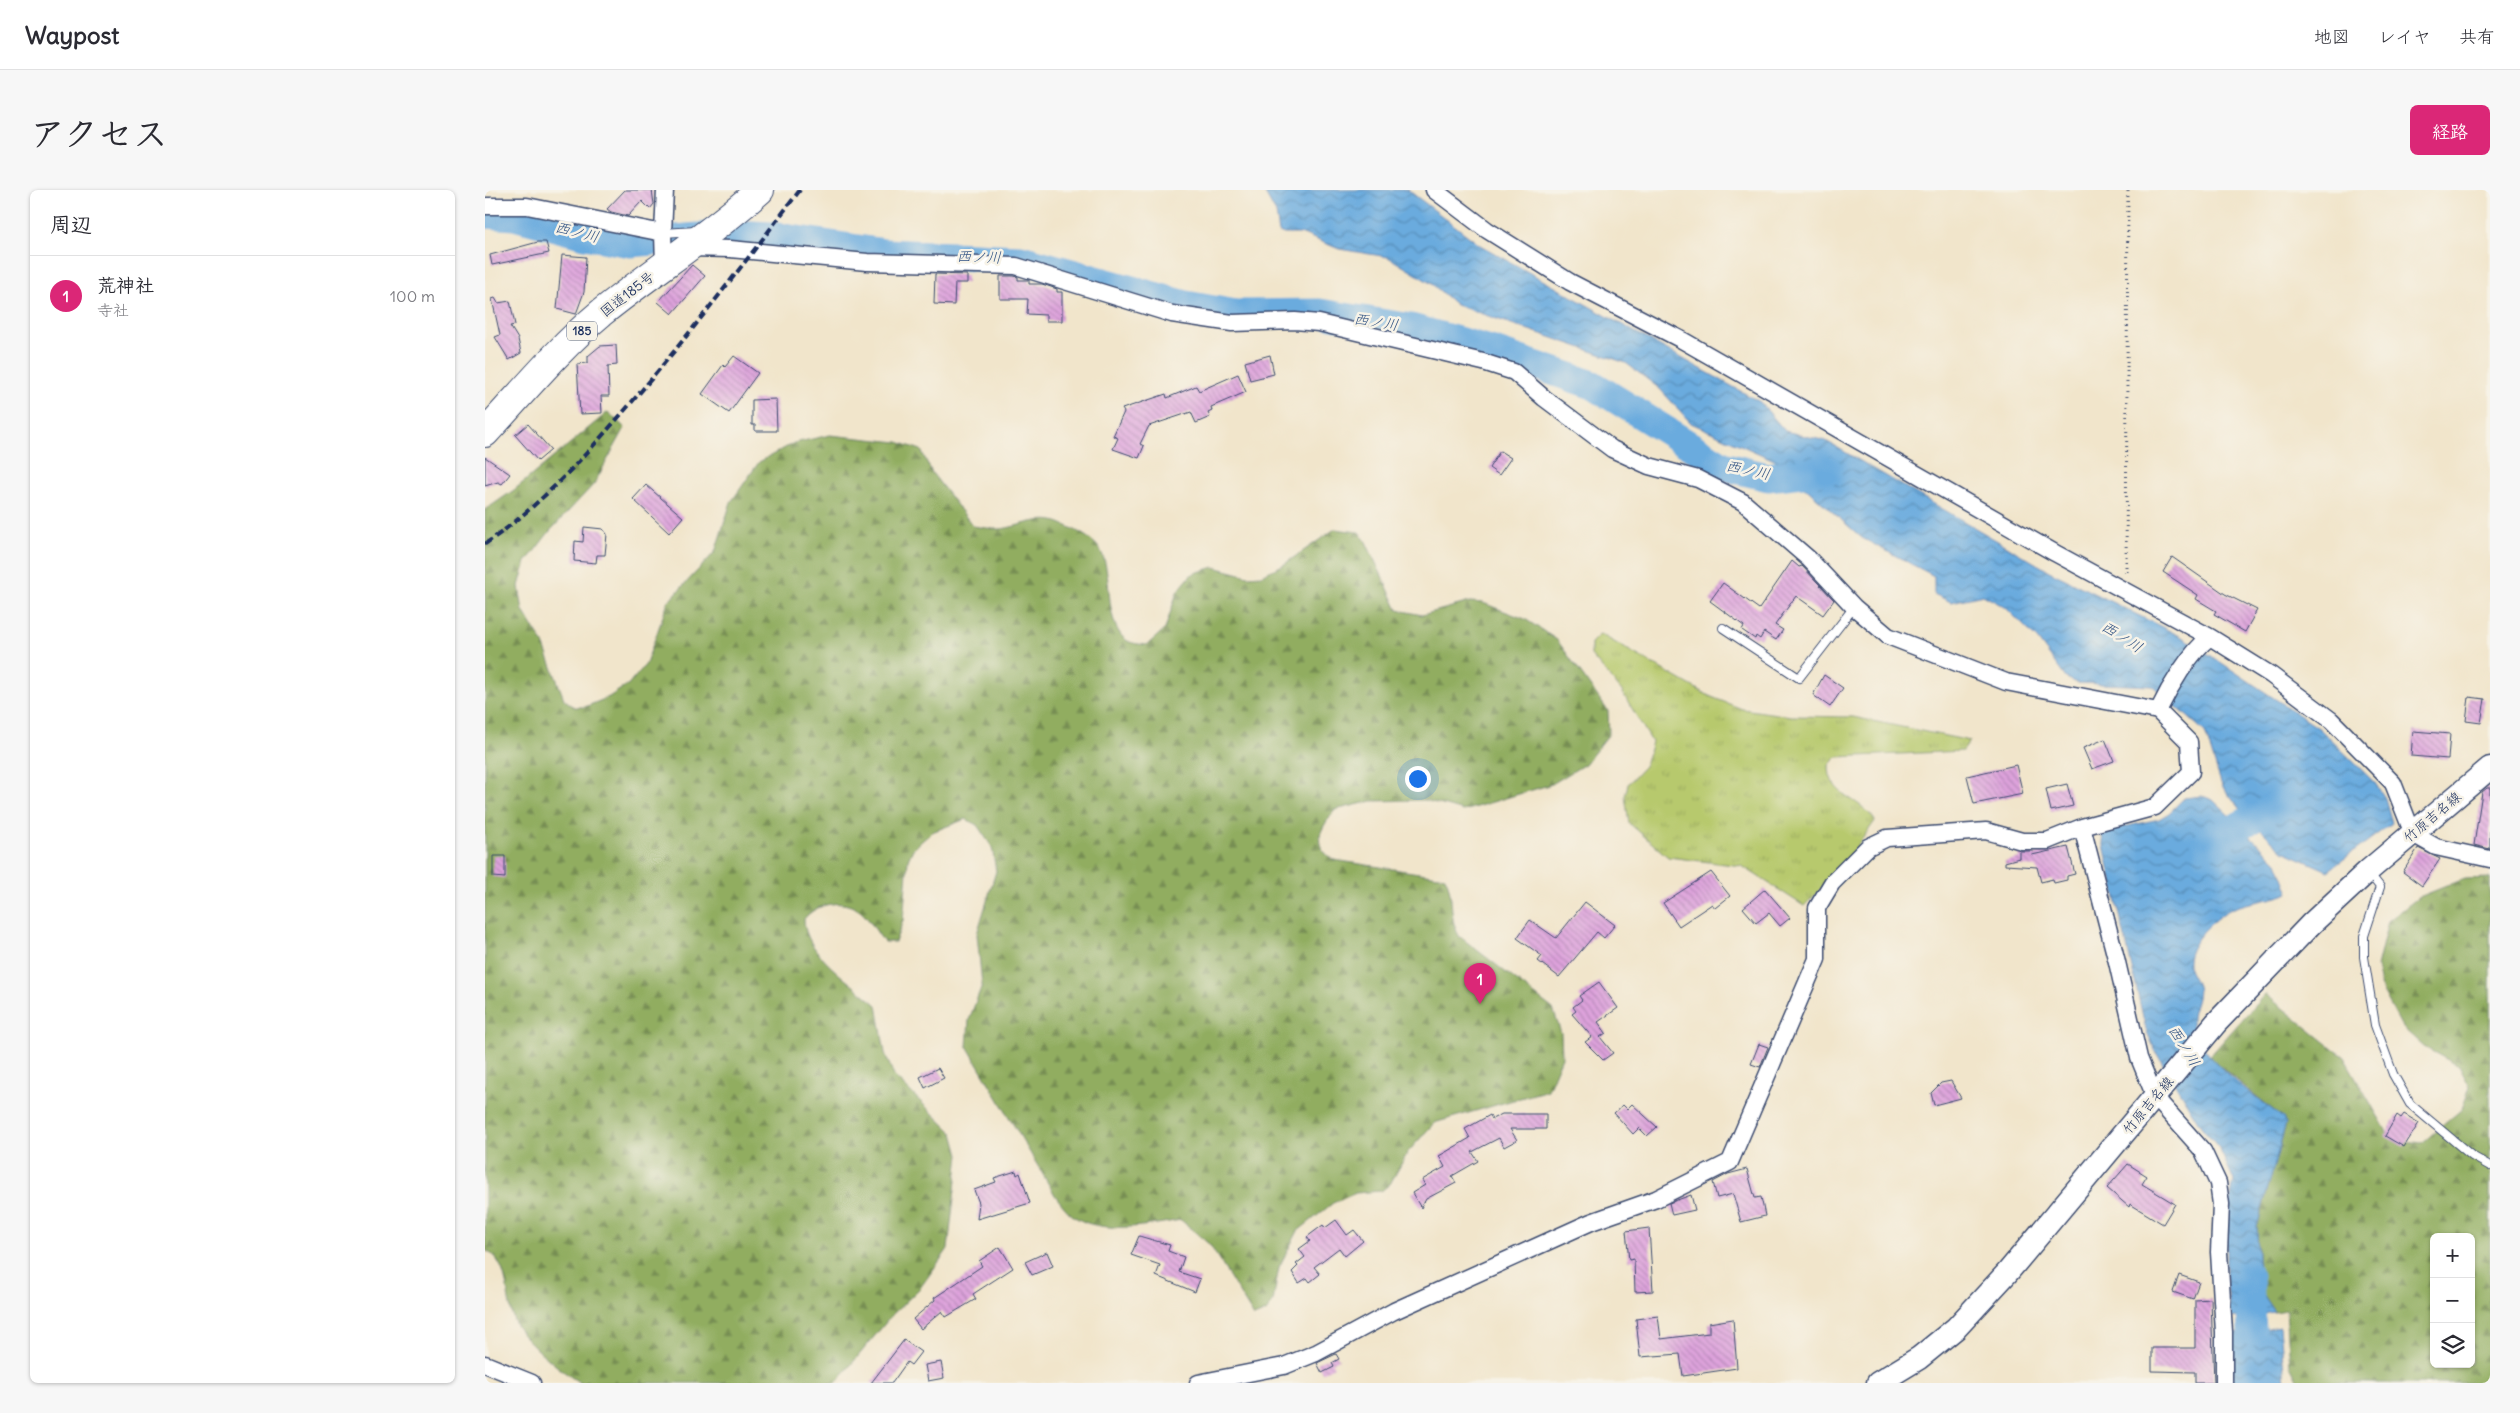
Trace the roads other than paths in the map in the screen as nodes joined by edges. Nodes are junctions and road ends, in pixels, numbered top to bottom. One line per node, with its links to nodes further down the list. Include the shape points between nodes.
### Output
1 (665, 190): 5 (street)
2 (760, 190): 5 (highway, 国道185号 / 185)
3 (1434, 190): 9 (street, via 1487,230 1570,282 1681,340)
4 (485, 206): 5 (street, via 527,206)
5 (682, 243): 6 (highway, 国道185号 / 185, via 568,344); 7 (street, via 867,262 1015,266 1171,314 1232,324 1319,323 1483,362 1514,372 1543,398 1612,449 1649,466 1698,479 1743,502 1809,559)
6 (485, 433)
7 (1853, 607): 8 (lane, via 1799,678); 10 (street, via 1887,636 2006,682)
8 (1723, 628)
9 (2205, 640): 10 (street); 13 (street, via 2271,675 2331,720 2393,784)
10 (2161, 704): 12 (street, via 2189,742 2191,772 2155,807)
11 (2490, 768): 13 (main road, 竹原吉名線)
12 (2082, 827): 16 (street, via 2139,1058); 20 (street, via 2047,841 2022,840 1986,831 1887,838 1868,847 1832,883 1817,908 1817,959 1730,1162 1656,1199 1591,1222 1394,1311 1316,1353 1284,1366)
13 (2413, 834): 14 (street, via 2436,847); 15 (main road, 竹原吉名線)
14 (2490, 858)
15 (2368, 871): 16 (main road, 竹原吉名線, via 2311,924 2216,1023); 17 (lane, via 2381,887 2364,936 2364,957 2375,1025 2393,1074 2410,1104 2472,1156)
16 (2158, 1093): 21 (main road, 竹原吉名線, via 2007,1273 1956,1328 1919,1358); 22 (street, via 2203,1151 2218,1183)
17 (2490, 1166)
18 (485, 1364): 19 (street)
19 (532, 1383)
20 (1198, 1383)
21 (1878, 1383)
22 (2224, 1383)

